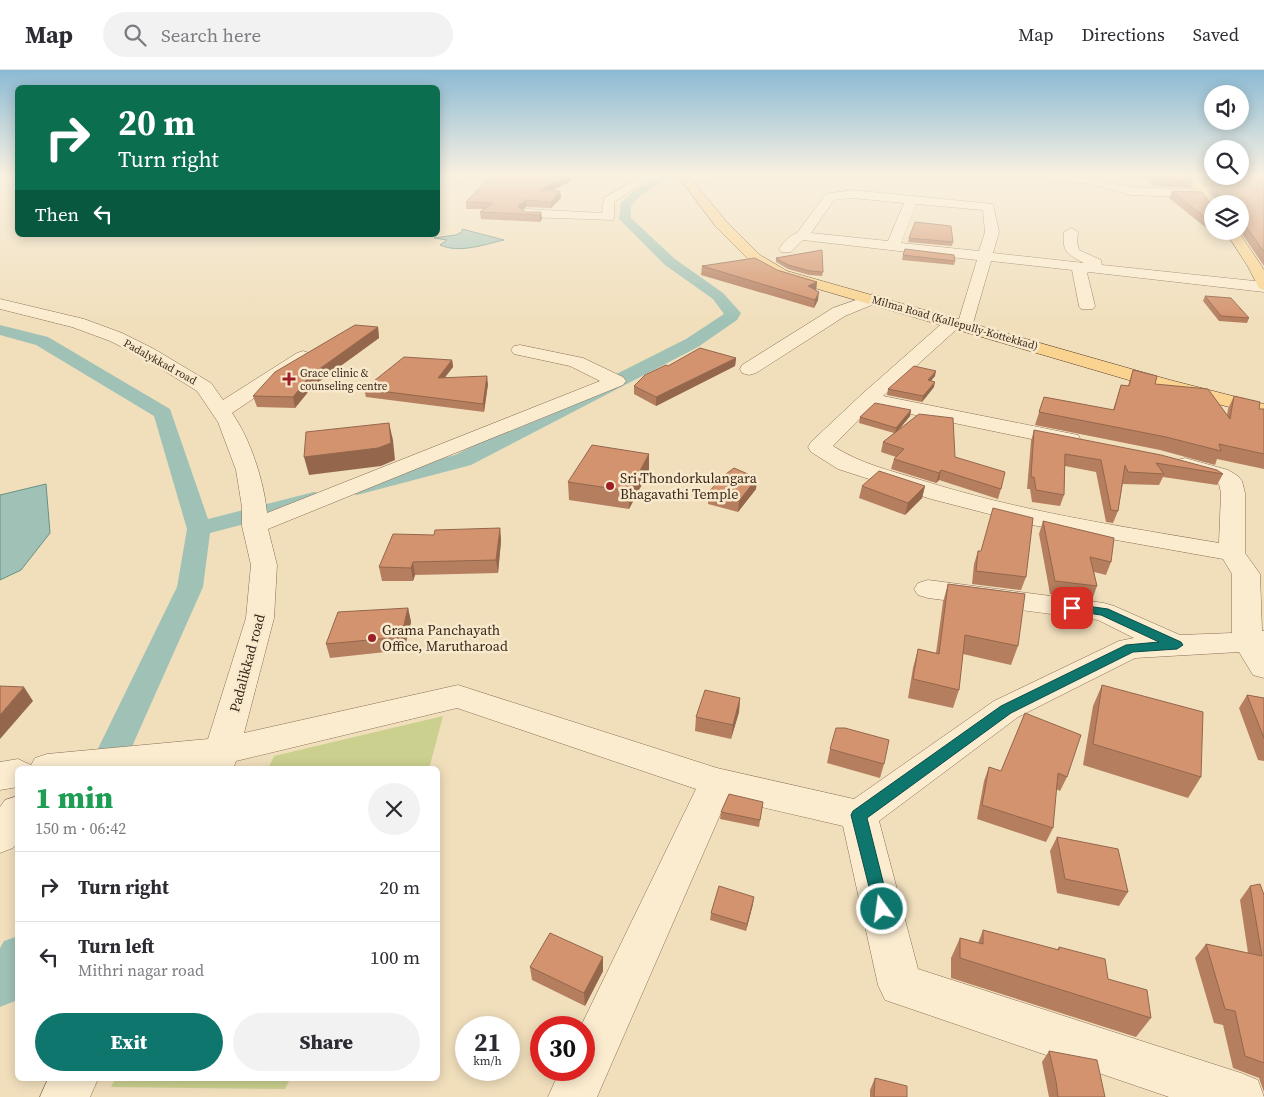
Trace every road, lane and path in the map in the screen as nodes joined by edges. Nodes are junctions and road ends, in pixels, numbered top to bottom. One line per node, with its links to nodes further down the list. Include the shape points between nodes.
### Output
1 (721, 224): 13 (main road, Milma Road (Kallepully-Kottekkad), via 755,258 782,274)
2 (810, 224): 6 (street)
3 (900, 224): 8 (street)
4 (991, 224): 10 (street)
5 (1071, 232): 11 (street, via 1073,252 1096,264)
6 (802, 236): 8 (street); 9 (street)
7 (1237, 240): 12 (main road)
8 (892, 245): 10 (street)
9 (786, 249)
10 (985, 256): 11 (street); 16 (street)
11 (1089, 266): 12 (street); 15 (street, via 1079,271)
12 (1263, 280)
13 (873, 299): 16 (main road, Milma Road (Kallepully-Kottekkad)); 19 (street, via 839,312)
14 (0, 304): 22 (street, Padalykkad road, via 78,323 116,337 204,387)
15 (1086, 306)
16 (959, 324): 20 (street); 21 (main road, Milma Road (Kallepully-Kottekkad))
17 (316, 350): 22 (street, via 276,373)
18 (520, 350): 25 (street, via 576,362 616,381)
19 (749, 368)
20 (868, 399): 23 (street); 26 (street, via 819,447 846,464 1022,516)
21 (1264, 410)
22 (221, 412): 25 (street, Padalykkad road, via 247,470)
23 (1092, 445)
24 (1168, 461): 26 (street, via 1220,475 1230,481 1233,493)
25 (255, 516): 30 (street, Padalikkad road, via 264,566 260,618)
26 (1232, 553): 29 (street, via 1246,574)
27 (928, 588): 28 (street, via 1104,612)
28 (1177, 645): 29 (street); 36 (street, via 1130,648 1006,709)
29 (1258, 650)
30 (220, 760): 31 (street); 34 (street, via 458,696)
31 (104, 766)
32 (15, 774): 33 (street)
33 (0, 776)
34 (717, 782): 36 (street); 40 (street)
35 (15, 815): 37 (street)
36 (859, 815): 41 (street, via 900,985)
37 (0, 837)
38 (73, 1081): 39 (street)
39 (64, 1097)
40 (572, 1097)
41 (1241, 1097)

